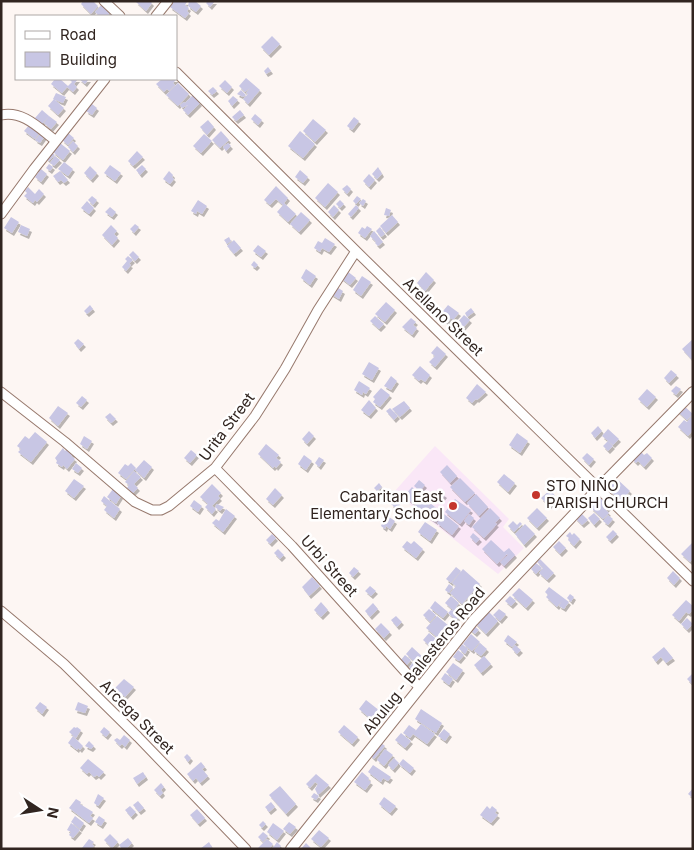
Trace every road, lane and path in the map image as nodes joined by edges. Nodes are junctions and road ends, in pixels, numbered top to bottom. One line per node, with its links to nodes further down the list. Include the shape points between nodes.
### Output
1 (104, 1): 3 (street)
2 (168, 1): 4 (street)
3 (119, 15)
4 (157, 15)
5 (178, 74): 10 (street, Arellano Street)
6 (104, 80): 8 (street)
7 (1, 115): 8 (street, via 23,116)
8 (56, 141): 9 (street)
9 (1, 214)
10 (356, 251): 13 (street, Urita Street, via 255,416); 14 (street, Arellano Street)
11 (1, 392): 13 (street, Urita Street, via 135,502 152,510 169,506)
12 (693, 392): 14 (main road, Abulug - Ballesteros Road)
13 (215, 468): 17 (street, Urbi Street, via 292,546)
14 (598, 489): 15 (street, Arellano Street); 17 (main road, Abulug - Ballesteros Road, via 473,621)
15 (693, 581)
16 (1, 611): 18 (street, Arcega Street, via 70,670 138,736)
17 (419, 687): 19 (main road, Abulug - Ballesteros Road)
18 (246, 849)
19 (291, 849)

